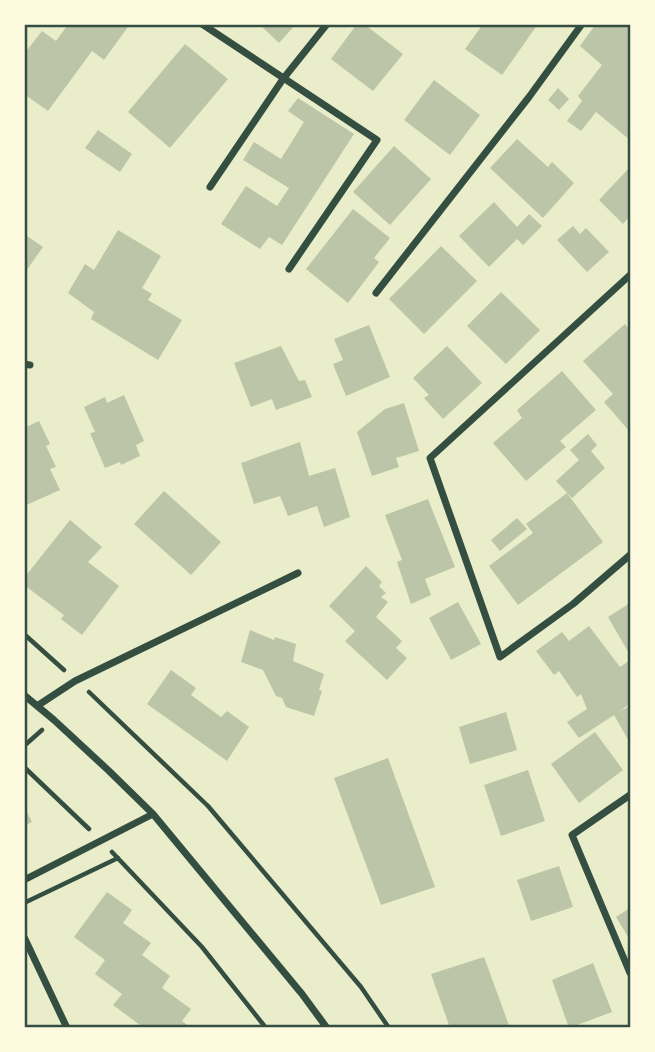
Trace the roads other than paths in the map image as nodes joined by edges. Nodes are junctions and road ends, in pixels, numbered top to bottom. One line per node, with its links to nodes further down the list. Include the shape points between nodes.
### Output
1 (202, 24): 4 (street)
2 (327, 24): 4 (street)
3 (582, 24): 8 (street)
4 (283, 79): 5 (street); 6 (street, via 377,141)
5 (211, 187)
6 (289, 269)
7 (631, 275): 9 (street, via 430,458 500,657)
8 (376, 293)
9 (631, 555)
10 (298, 573): 12 (street, via 75,681)
11 (24, 695): 12 (street)
12 (37, 706): 14 (street)
13 (631, 795): 17 (street, via 572,835)
14 (153, 814): 15 (street); 19 (street)
15 (24, 880)
16 (24, 937): 18 (street)
17 (631, 973)
18 (67, 1027)
19 (327, 1027)

